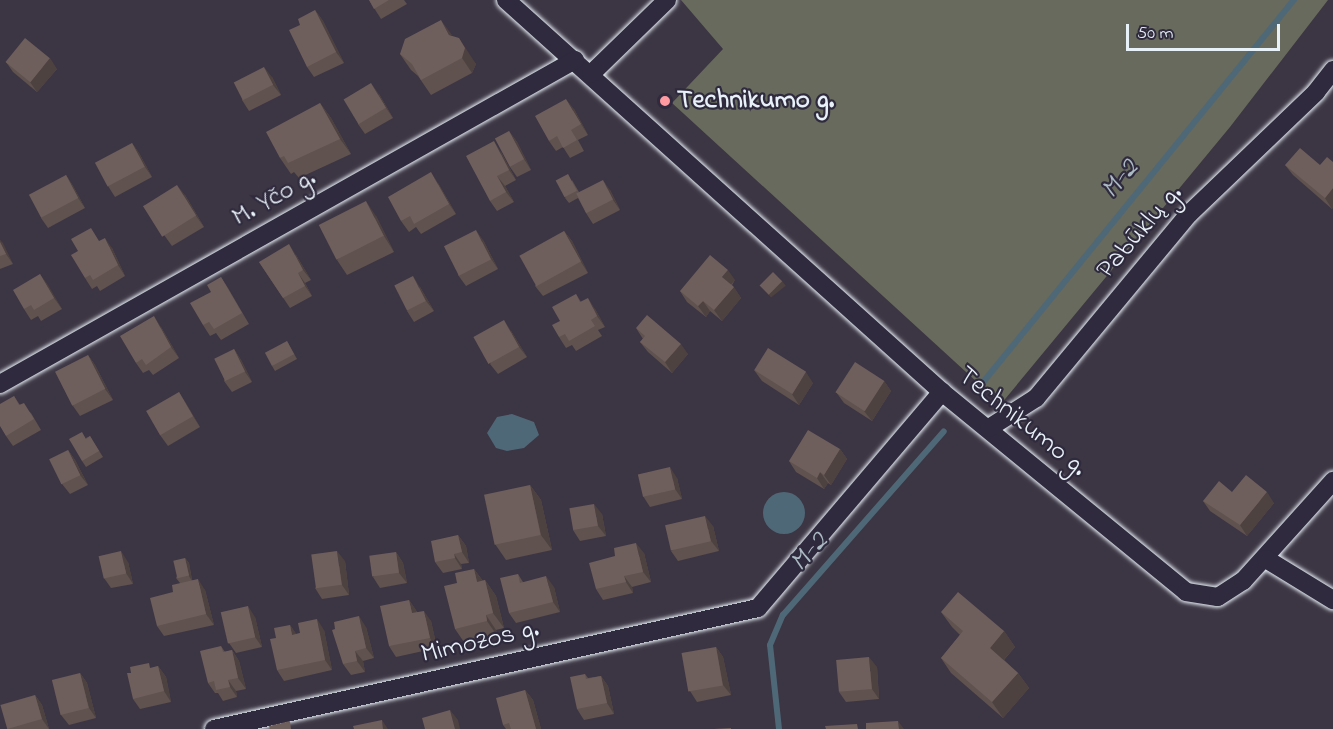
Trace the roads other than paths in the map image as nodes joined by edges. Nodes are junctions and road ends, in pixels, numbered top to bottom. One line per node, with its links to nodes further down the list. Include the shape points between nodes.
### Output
1 (506, 0): 3 (street, Technikumo g.)
2 (667, 0): 5 (street)
3 (575, 60): 5 (street, Technikumo g.); 6 (street, M. Yčo g.)
4 (1333, 70): 8 (street, Pabūklų g., via 1316,92 1189,214 1036,398)
5 (591, 74): 7 (street, Technikumo g.)
6 (0, 384)
7 (942, 392): 8 (street, Technikumo g.); 12 (street, Mimozos g., via 758,608)
8 (989, 428): 10 (street, Technikumo g., via 1186,592 1218,597)
9 (1333, 481): 10 (street)
10 (1266, 559): 11 (street)
11 (1333, 600)
12 (214, 729)

